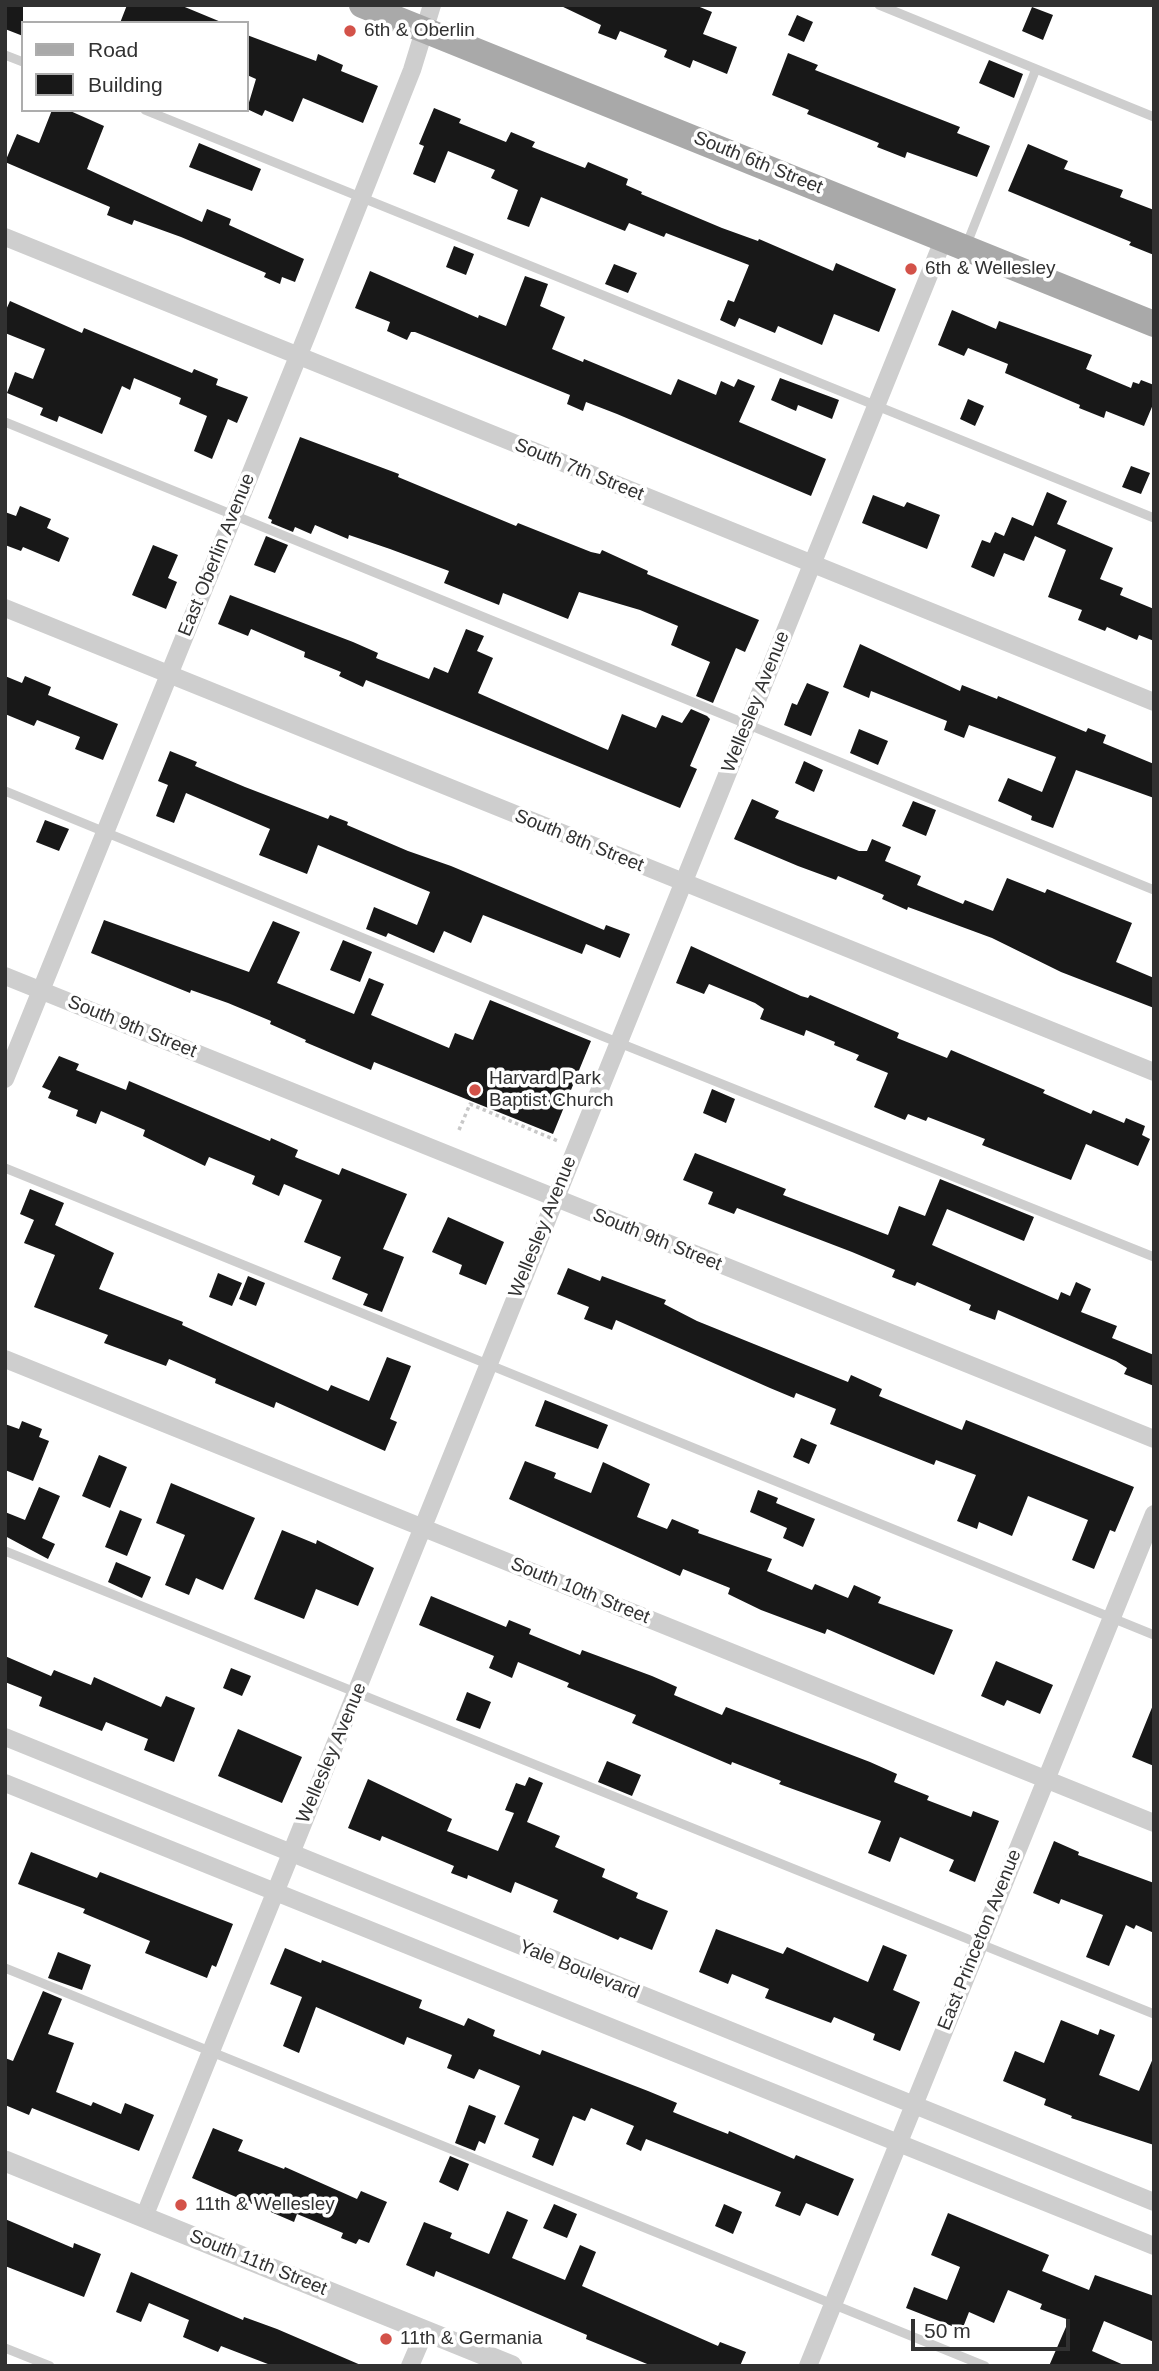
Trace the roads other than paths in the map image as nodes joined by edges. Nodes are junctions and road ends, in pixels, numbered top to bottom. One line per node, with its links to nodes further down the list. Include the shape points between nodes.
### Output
1 (362, 5): 3 (main road, South 6th Street)
2 (880, 5): 4 (lane)
3 (427, 17): 7 (street, East Oberlin Avenue, via 412,70); 9 (main road, South 6th Street)
4 (1036, 69): 6 (lane); 9 (lane)
5 (150, 112): 7 (lane)
6 (1154, 117)
7 (362, 197): 11 (street, East Oberlin Avenue); 12 (lane)
8 (5, 237): 11 (street, South 7th Street)
9 (954, 243): 10 (main road, South 6th Street); 12 (street, Wellesley Avenue)
10 (1154, 324)
11 (298, 356): 14 (street, East Oberlin Avenue); 16 (street, South 7th Street)
12 (876, 406): 15 (lane); 16 (street, Wellesley Avenue)
13 (5, 422): 14 (lane)
14 (234, 513): 18 (street, East Oberlin Avenue); 20 (lane)
15 (1154, 518)
16 (812, 564): 19 (street, South 7th Street); 20 (street, Wellesley Avenue)
17 (5, 608): 18 (street, South 8th Street)
18 (169, 674): 22 (street, East Oberlin Avenue); 23 (street, South 8th Street)
19 (1154, 702)
20 (746, 723): 23 (street, Wellesley Avenue); 24 (lane)
21 (5, 791): 22 (lane)
22 (105, 831): 26 (street, East Oberlin Avenue); 27 (lane)
23 (682, 881): 27 (street, Wellesley Avenue); 28 (street, South 8th Street)
24 (1154, 890)
25 (5, 976): 26 (street, South 9th Street)
26 (40, 990): 29 (street, East Oberlin Avenue); 31 (street, South 9th Street)
27 (617, 1042): 31 (street, Wellesley Avenue); 32 (lane)
28 (1154, 1072)
29 (5, 1079)
30 (5, 1168): 34 (lane)
31 (554, 1198): 34 (street, Wellesley Avenue); 35 (street, South 9th Street)
32 (1154, 1257)
33 (5, 1359): 37 (street, South 10th Street)
34 (488, 1364): 37 (street, Wellesley Avenue); 39 (lane)
35 (1154, 1439)
36 (1154, 1514): 39 (street, East Princeton Avenue)
37 (423, 1528): 41 (street, Wellesley Avenue); 43 (street, South 10th Street)
38 (5, 1551): 41 (lane)
39 (1111, 1618): 40 (lane); 43 (street, East Princeton Avenue)
40 (1154, 1635)
41 (358, 1691): 46 (street, Wellesley Avenue); 48 (lane)
42 (5, 1737): 46 (street, Yale Boulevard)
43 (1045, 1780): 45 (street, South 10th Street); 48 (street, East Princeton Avenue)
44 (5, 1783): 47 (street)
45 (1154, 1823)
46 (291, 1853): 47 (street, Wellesley Avenue); 52 (street, Yale Boulevard)
47 (275, 1892): 51 (street, Wellesley Avenue); 53 (street)
48 (978, 1944): 50 (lane); 52 (street, East Princeton Avenue)
49 (5, 1968): 51 (lane)
50 (1154, 2014)
51 (210, 2052): 56 (street, Wellesley Avenue); 58 (lane)
52 (913, 2105): 53 (street, East Princeton Avenue); 55 (street, Yale Boulevard)
53 (898, 2142): 57 (street); 58 (street, East Princeton Avenue)
54 (5, 2161): 56 (street, South 11th Street)
55 (1154, 2202)
56 (144, 2217): 59 (street, South 11th Street)
57 (1154, 2246)
58 (833, 2304): 64 (street, East Princeton Avenue); 65 (lane)
59 (425, 2331): 62 (street); 63 (street, South 11th Street)
60 (5, 2348): 61 (lane)
61 (50, 2366)
62 (410, 2366)
63 (512, 2366)
64 (808, 2366)
65 (985, 2366)

